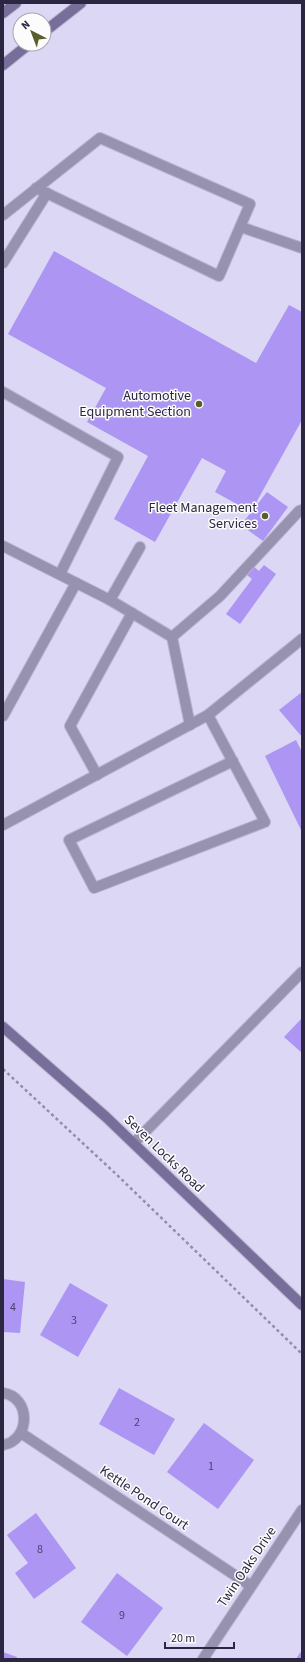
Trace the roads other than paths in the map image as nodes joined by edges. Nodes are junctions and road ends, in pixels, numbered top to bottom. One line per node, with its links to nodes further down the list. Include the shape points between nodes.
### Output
1 (16, 3): 3 (main road)
2 (81, 3): 4 (main road)
3 (3, 13)
4 (52, 26)
5 (19, 52): 6 (main road)
6 (3, 65)
7 (36, 188): 8 (street); 9 (street); 10 (street, via 100,138 250,204)
8 (47, 193): 10 (street, via 219,276); 12 (street)
9 (3, 215)
10 (241, 227): 11 (street)
11 (302, 248)
12 (3, 263)
13 (3, 392): 17 (street, via 118,457)
14 (302, 510): 21 (street, via 220,596)
15 (3, 546): 17 (street)
16 (140, 547): 19 (street)
17 (60, 574): 18 (street)
18 (76, 583): 19 (street); 24 (street)
19 (110, 600): 20 (street)
20 (132, 613): 21 (street); 27 (street, via 70,726)
21 (172, 637): 25 (street)
22 (302, 639): 23 (street)
23 (208, 715): 25 (street); 26 (street)
24 (3, 716)
25 (190, 725): 27 (street)
26 (233, 761): 26 (street, via 265,822 94,888 69,840)
27 (97, 775): 28 (street)
28 (3, 825)
29 (302, 972): 31 (street)
30 (3, 1027): 31 (main road, Seven Locks Road)
31 (134, 1143): 32 (main road, Seven Locks Road)
32 (302, 1305)
33 (3, 1392): 34 (street, via 15,1398 21,1405 24,1424)
34 (21, 1433): 35 (street, via 15,1440); 37 (street, Kettle Pond Court)
35 (3, 1445)
36 (302, 1510): 37 (street, Twin Oaks Drive)
37 (251, 1586): 38 (street, Twin Oaks Drive)
38 (203, 1659)

